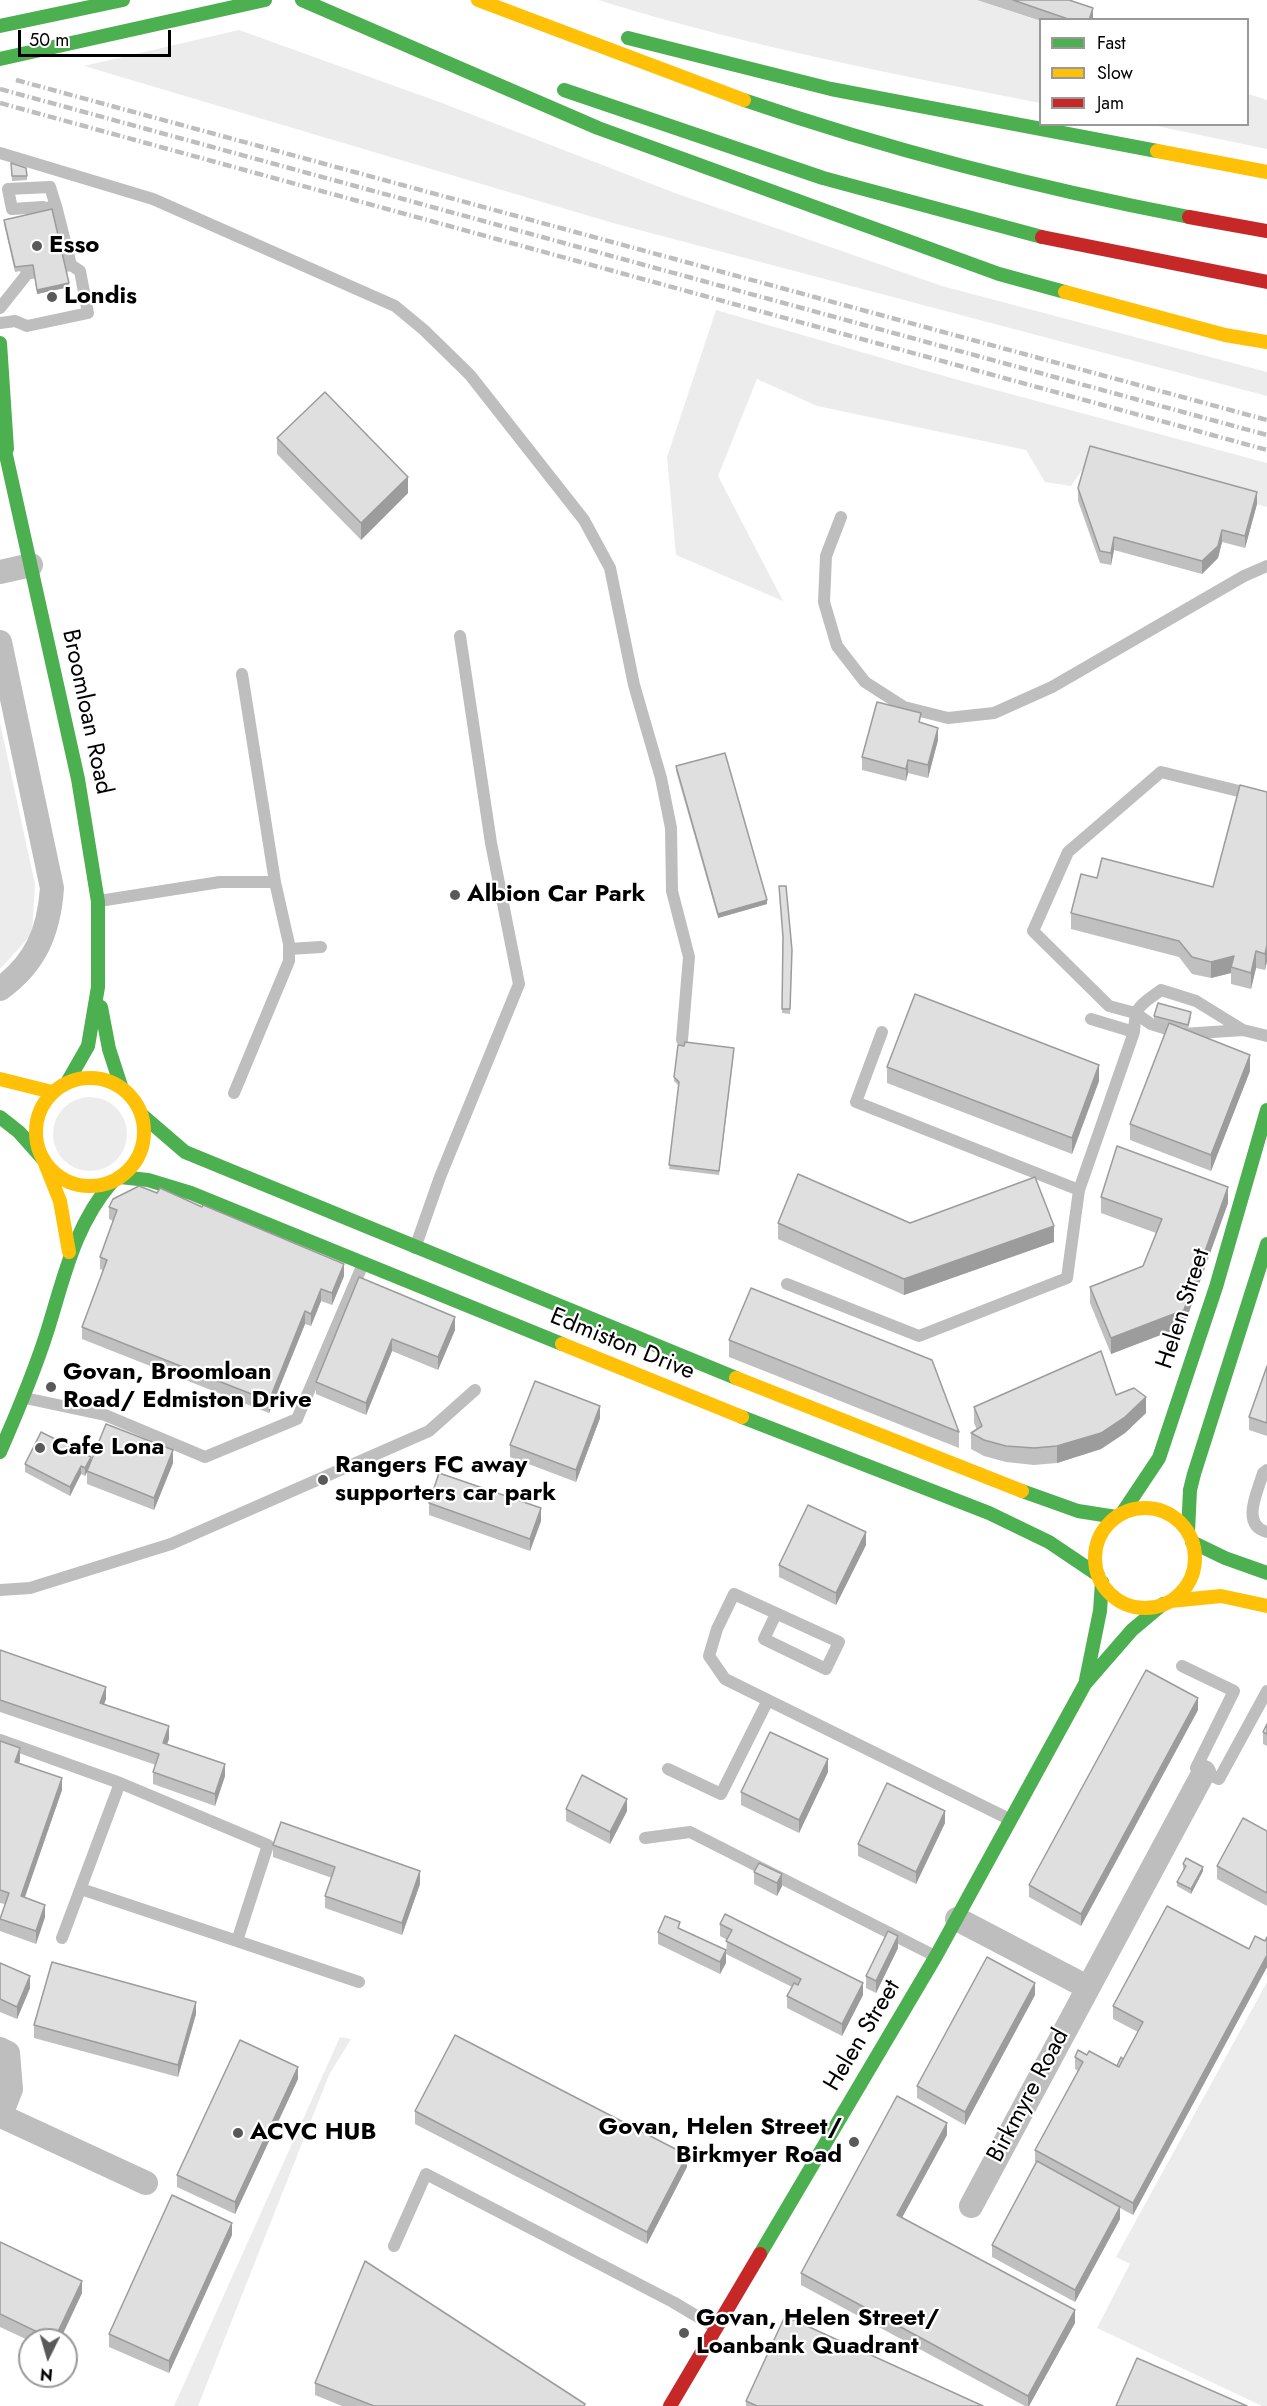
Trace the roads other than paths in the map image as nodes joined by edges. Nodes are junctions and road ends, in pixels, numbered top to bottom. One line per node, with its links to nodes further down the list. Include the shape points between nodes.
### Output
1 (123, 0): 6 (main road)
2 (265, 0): 8 (main road)
3 (302, 0): 23 (main road, via 598,128 988,271 1190,326)
4 (324, 0): 7 (main road)
5 (482, 2): 11 (main road, via 831,89); 15 (main road, via 713,90 876,141 1085,195)
6 (0, 26)
7 (435, 42)
8 (0, 59)
9 (546, 84): 20 (main road, via 741,153 911,203 1133,257)
10 (0, 153): 47 (lane, via 153,199 395,306 470,375 584,520 610,568 634,685 671,828 672,891 688,957)
11 (1267, 172)
12 (56, 206): 13 (lane); 14 (lane, via 50,187 8,189); 18 (lane)
13 (43, 207): 14 (lane); 16 (lane)
14 (9, 213)
15 (1267, 231)
16 (48, 237)
17 (22, 252): 19 (lane)
18 (71, 265): 19 (lane, via 53,262); 22 (lane, via 80,271 88,313 27,326 15,321)
19 (27, 274): 21 (lane)
20 (1267, 282)
21 (0, 308)
22 (0, 323)
23 (1267, 342)
24 (0, 343): 26 (main road, Broomloan Road)
25 (0, 428): 26 (main road, Broomloan Road)
26 (7, 449): 28 (main road, Broomloan Road)
27 (841, 517): 29 (lane, via 826,556 824,602 837,646 865,682 904,707 948,718 994,713 1052,687)
28 (31, 565): 30 (street); 36 (main road, Broomloan Road, via 78,779)
29 (1267, 566)
30 (0, 572)
31 (460, 636): 60 (lane, via 491,843 519,984)
32 (0, 642): 40 (street, via 52,888 49,920 41,944 25,968)
33 (242, 674): 35 (lane)
34 (1267, 798): 41 (lane, via 1161,772 1068,852 1033,931 1109,1006)
35 (275, 882): 36 (lane, via 220,882); 38 (lane)
36 (98, 902): 39 (main road, Broomloan Road)
37 (321, 946): 38 (lane)
38 (289, 949): 52 (lane, via 289,961)
39 (98, 987): 49 (main road, Broomloan Road, via 88,1046); 50 (main road, Broomloan Road, via 109,1049)
40 (0, 989)
41 (1135, 1013): 43 (lane, via 1151,1024 1183,1034); 43 (lane, via 1161,990 1196,1001); 45 (lane)
42 (1091, 1019): 45 (lane)
43 (1243, 1030): 46 (lane)
44 (882, 1032): 58 (lane, via 856,1102)
45 (1134, 1032): 58 (lane)
46 (1267, 1036)
47 (682, 1040)
48 (0, 1079): 51 (main road)
49 (68, 1081): 50 (main road, via 95,1078); 51 (main road)
50 (121, 1086): 54 (main road)
51 (52, 1092): 56 (main road, via 41,1106 36,1124 36,1142)
52 (234, 1093)
53 (1267, 1110): 68 (main road, Helen Street, via 1254,1172 1159,1458)
54 (142, 1115): 57 (main road, via 141,1150 133,1165); 60 (main road, Edmiston Drive, via 193,1156)
55 (0, 1117): 56 (main road)
56 (43, 1160): 57 (main road, via 69,1182 86,1186); 61 (main road, via 60,1201)
57 (116, 1180): 61 (main road, via 88,1212); 62 (main road, Edmiston Drive, via 148,1180 183,1190)
58 (1079, 1190): 63 (lane, via 1067,1278 919,1336)
59 (1267, 1244): 70 (main road, via 1194,1474)
60 (414, 1249): 68 (main road, Edmiston Drive, via 1056,1504 1078,1511)
61 (69, 1252): 65 (main road)
62 (363, 1264): 65 (lane, via 297,1419 205,1457 105,1415); 72 (main road, Edmiston Drive, via 989,1514 1048,1542)
63 (787, 1284)
64 (475, 1390): 73 (lane, via 429,1431 171,1544 30,1588)
65 (24, 1398): 66 (main road)
66 (0, 1452)
67 (1267, 1470): 69 (lane, via 1252,1518 1255,1525)
68 (1120, 1514): 70 (main road, via 1149,1508 1165,1512); 72 (main road, via 1104,1529 1096,1545)
69 (1267, 1532)
70 (1190, 1537): 71 (main road); 74 (main road, via 1193,1570 1187,1584)
71 (1267, 1573)
72 (1100, 1579): 74 (main road, via 1118,1600 1132,1606 1148,1608); 78 (main road, Helen Street, via 1098,1627)
73 (0, 1590)
74 (1167, 1603): 75 (main road, via 1221,1596); 78 (main road, Helen Street, via 1132,1630)
75 (1267, 1606)
76 (776, 1614): 76 (lane, via 839,1642 826,1669 764,1639); 80 (lane, via 734,1594 709,1656 725,1679)
77 (1182, 1666): 83 (lane, via 1234,1691 1196,1767)
78 (1085, 1684): 85 (main road, Helen Street)
79 (1267, 1691): 83 (lane, via 1219,1779)
80 (768, 1700): 82 (lane, via 721,1794); 85 (lane)
81 (0, 1740): 84 (lane)
82 (668, 1769)
83 (1204, 1772): 93 (street, Birkmyre Road)
84 (120, 1783): 87 (lane); 90 (lane, via 268,1845)
85 (1010, 1819): 88 (main road, Helen Street)
86 (645, 1838): 91 (lane, via 690,1832)
87 (81, 1889): 89 (lane); 90 (lane)
88 (957, 1919): 91 (main road, Helen Street); 93 (street)
89 (62, 1938)
90 (237, 1941): 92 (lane)
91 (936, 1956): 99 (main road, Helen Street)
92 (359, 1982)
93 (1087, 1987): 97 (street, Birkmyre Road)
94 (0, 2049): 95 (street, via 8,2053 11,2089)
95 (0, 2116): 96 (street)
96 (146, 2183)
97 (971, 2206)
98 (394, 2246): 99 (lane, via 426,2174)
99 (716, 2327): 100 (main road, Helen Street)
100 (670, 2406)

